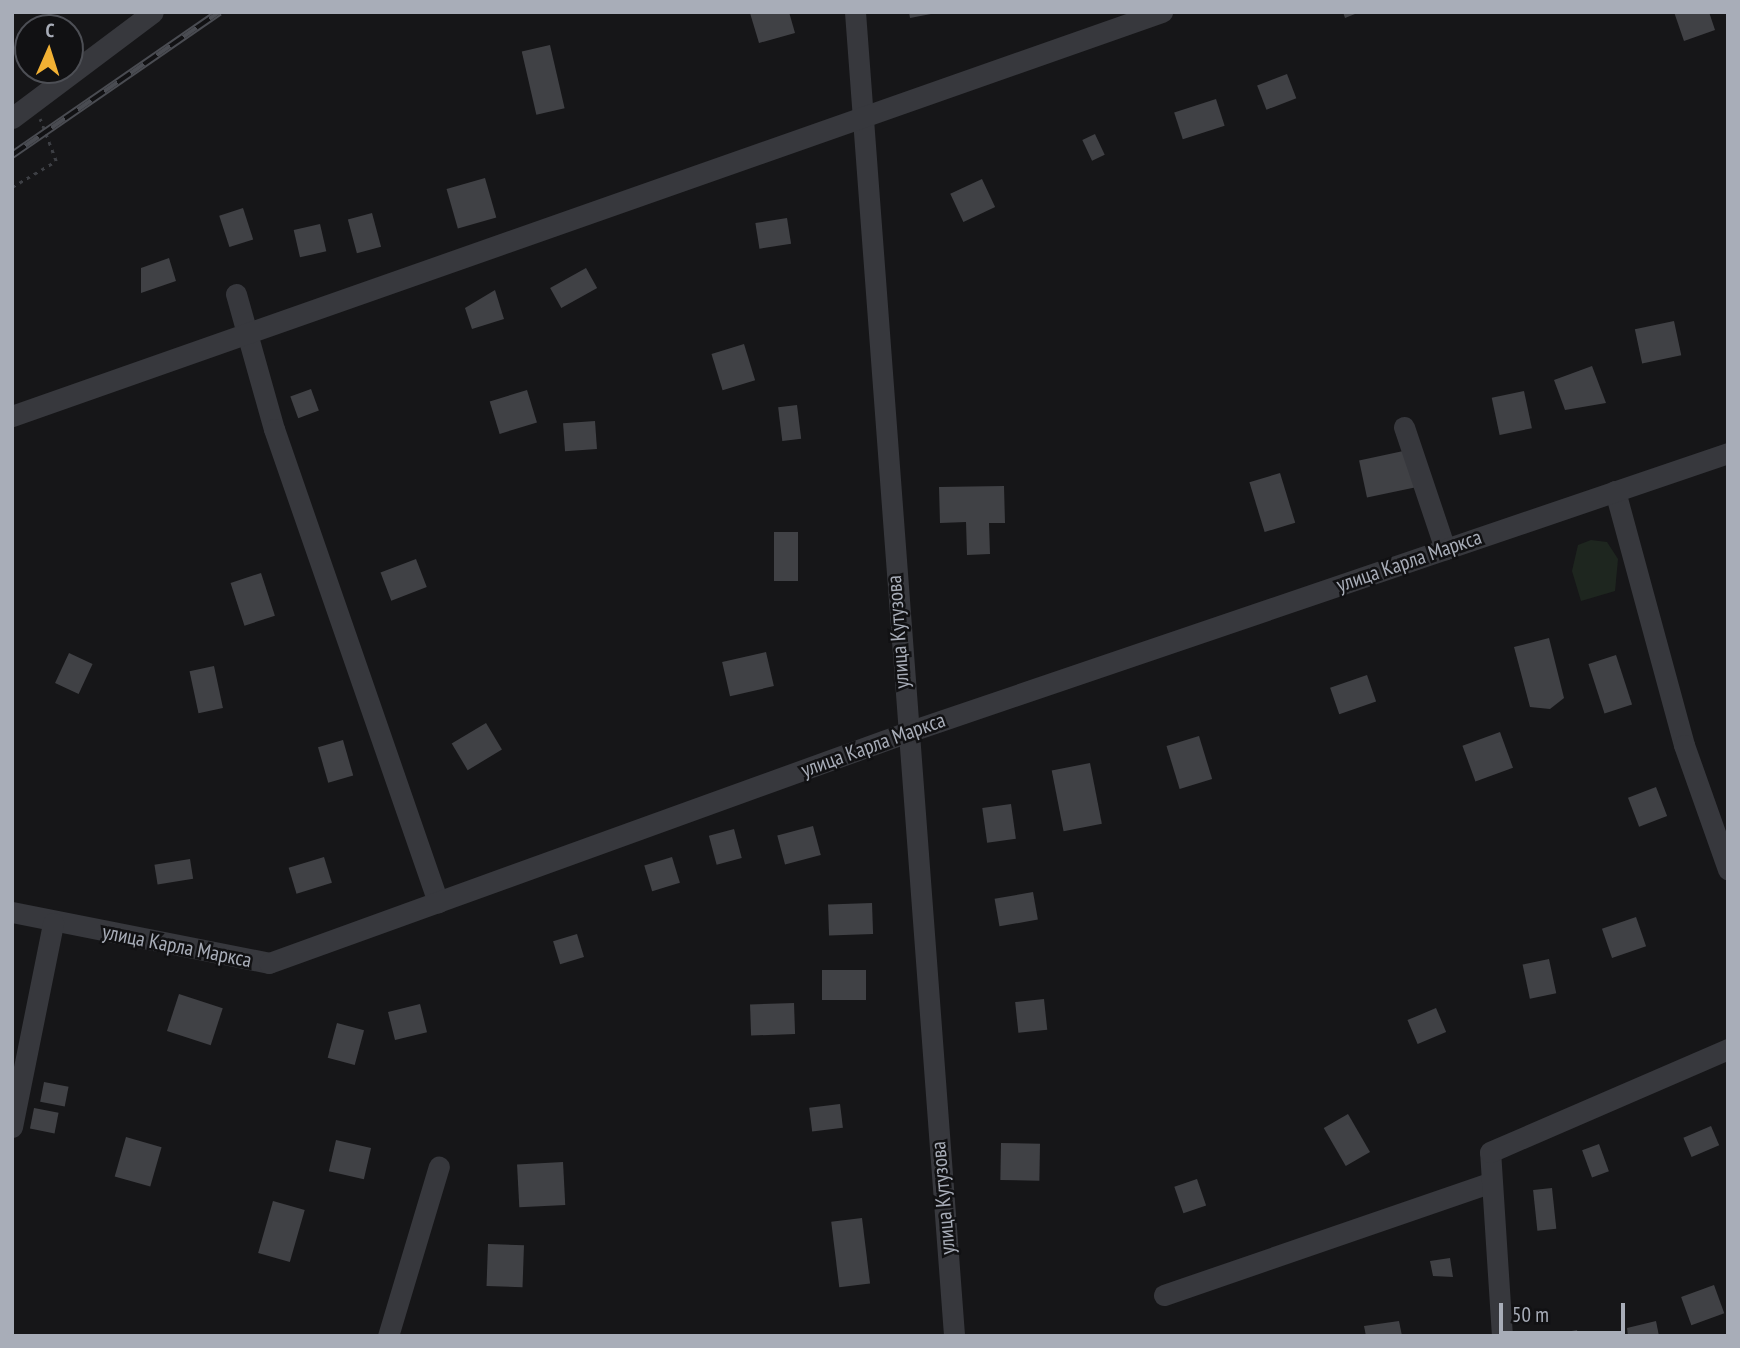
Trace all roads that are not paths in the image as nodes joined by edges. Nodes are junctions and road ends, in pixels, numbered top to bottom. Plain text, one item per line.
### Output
1 (153, 12) edge
2 (855, 12) edge
3 (1162, 12) edge
4 (860, 117) junction
5 (12, 118) edge
6 (236, 294) dead end
7 (247, 335) junction
8 (12, 416) edge
9 (1404, 427) dead end
10 (1728, 453) edge
11 (1615, 491) junction
12 (1445, 549) junction
13 (905, 733) junction
14 (1728, 869) edge
15 (438, 902) junction
16 (12, 912) edge
17 (53, 923) junction
18 (1728, 1049) edge
19 (12, 1127) edge
20 (439, 1166) dead end
21 (1490, 1183) junction
22 (1164, 1295) dead end
23 (388, 1336) edge
24 (954, 1336) edge
25 (1502, 1336) edge

1 - 5 street
2 - 4 street, улица Кутузова
3 - 4 street
4 - 7 street
4 - 13 street, улица Кутузова
6 - 7 street
7 - 8 street
7 - 15 street
9 - 12 street
10 - 11 street, улица Карла Маркса
11 - 12 street, улица Карла Маркса
11 - 14 street
12 - 13 street, улица Карла Маркса
13 - 15 street, улица Карла Маркса
13 - 24 street, улица Кутузова
15 - 17 street, улица Карла Маркса
16 - 17 street, улица Карла Маркса
17 - 19 street
18 - 21 street
20 - 23 street
21 - 22 street
21 - 25 street

